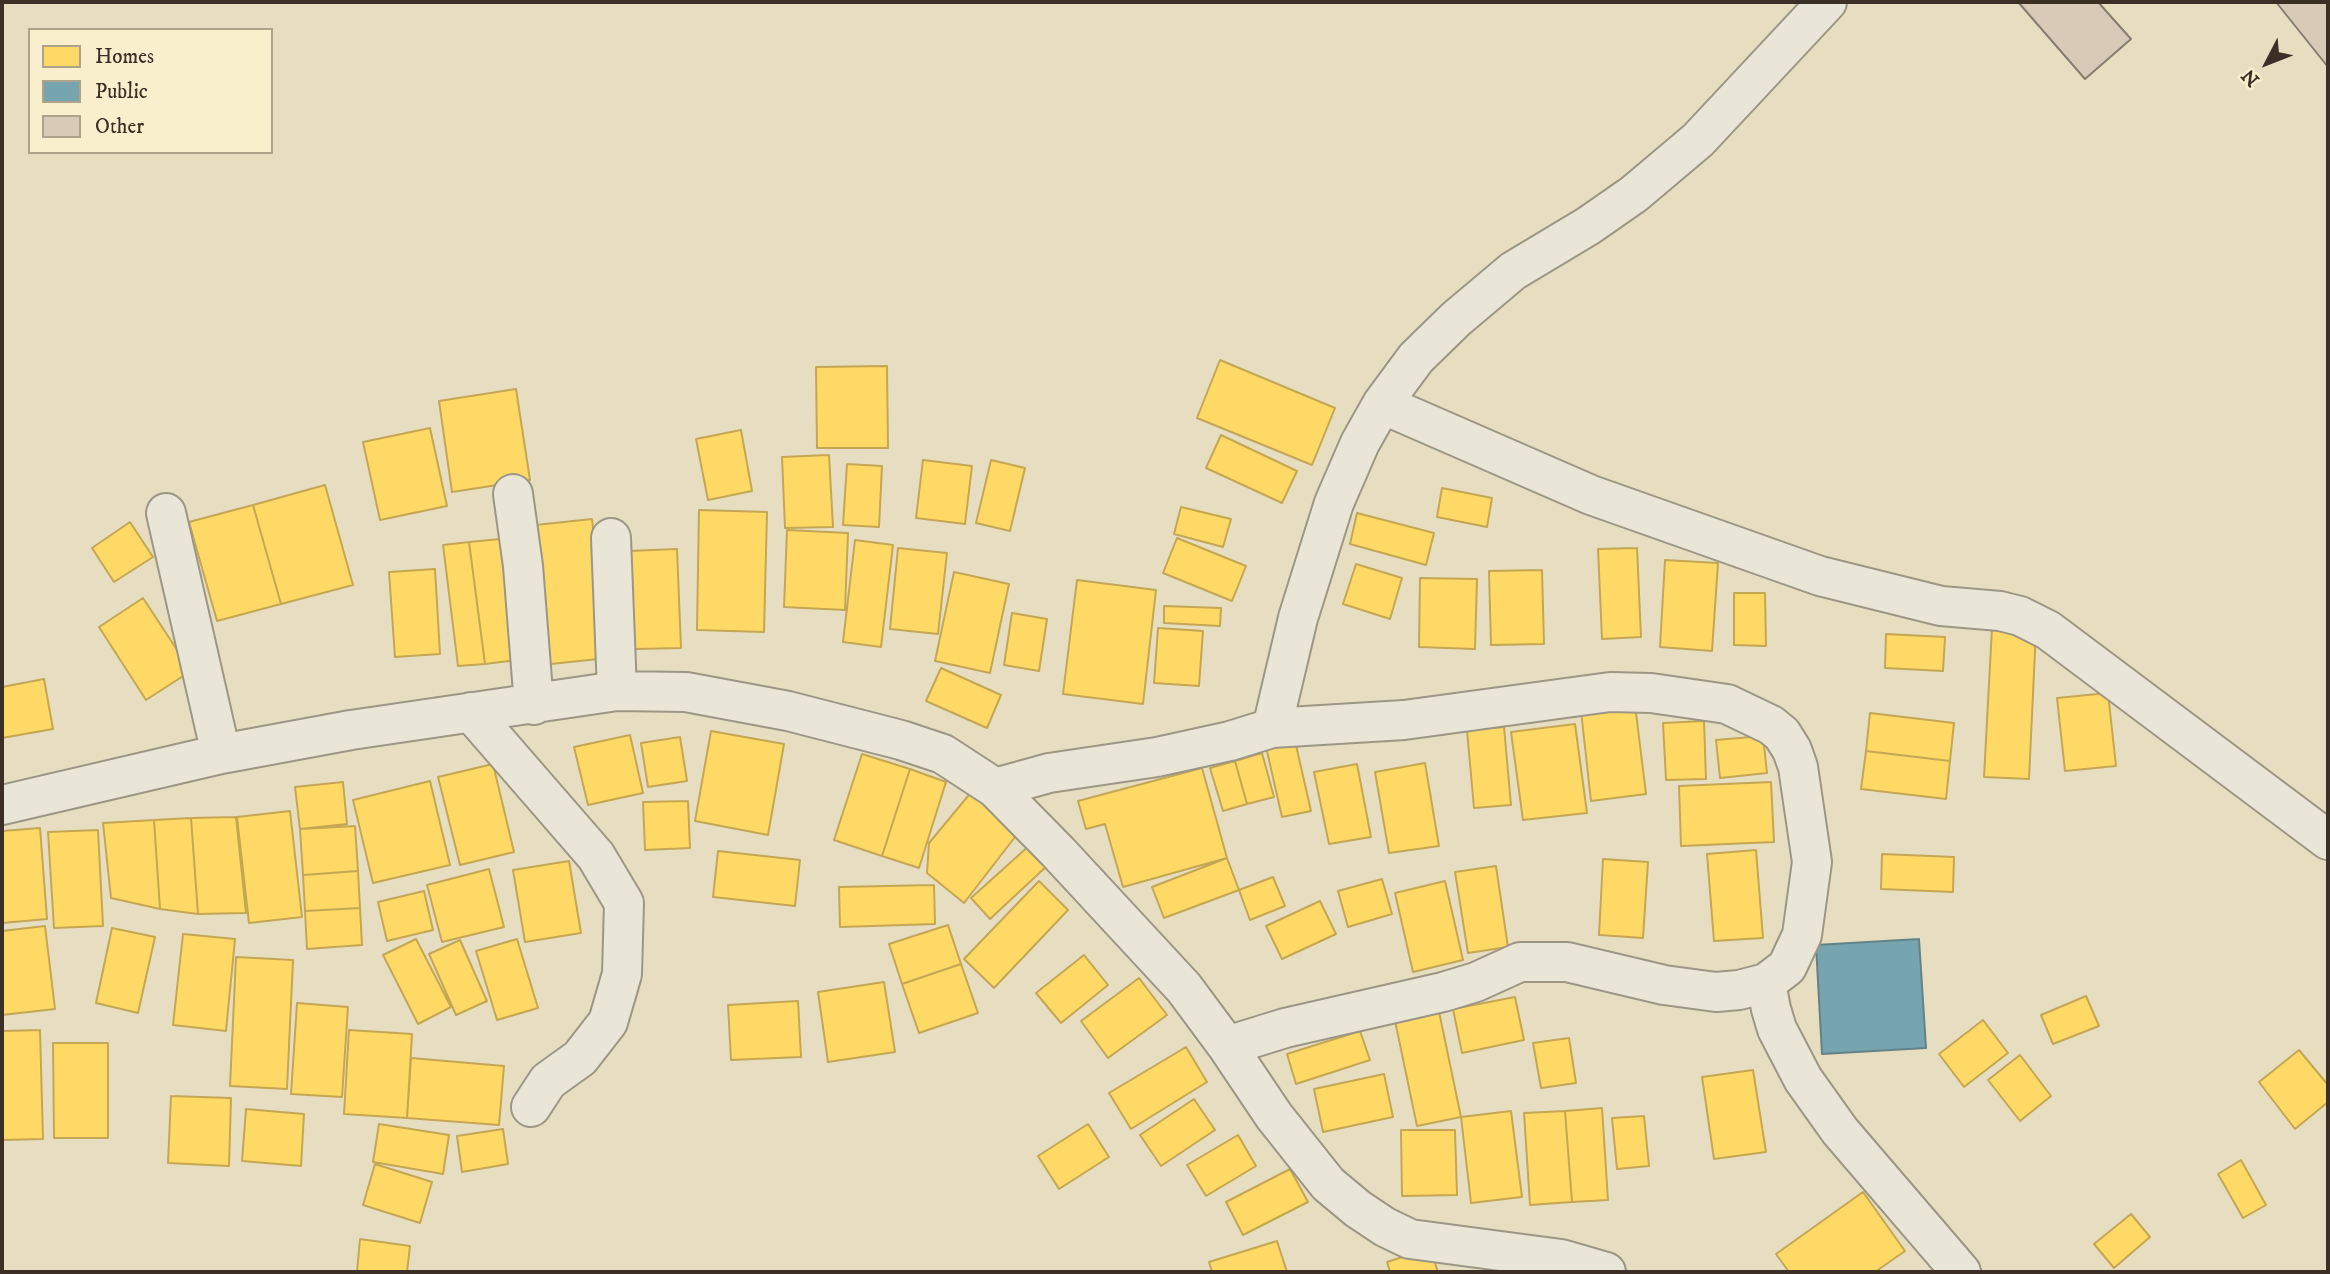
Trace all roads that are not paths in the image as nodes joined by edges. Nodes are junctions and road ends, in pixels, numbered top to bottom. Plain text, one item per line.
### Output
1 (1827, 2) edge
2 (1382, 404) junction
3 (513, 494) dead end
4 (166, 513) dead end
5 (611, 538) dead end
6 (617, 691) junction
7 (534, 705) junction
8 (471, 712) junction
9 (1272, 728) junction
10 (222, 754) junction
11 (995, 788) junction
12 (2, 805) edge
13 (2328, 840) edge
14 (1766, 983) junction
15 (1227, 1046) junction
16 (531, 1108) dead end
17 (1605, 1272) edge
18 (1961, 1272) edge

1 - 2 street
2 - 9 street
2 - 13 street
3 - 7 street
4 - 10 street
5 - 6 street
6 - 7 street
6 - 11 street
7 - 8 street
8 - 10 street
8 - 16 street
9 - 11 street
9 - 14 street
10 - 12 street
11 - 15 street
14 - 15 street
14 - 18 street
15 - 17 street

